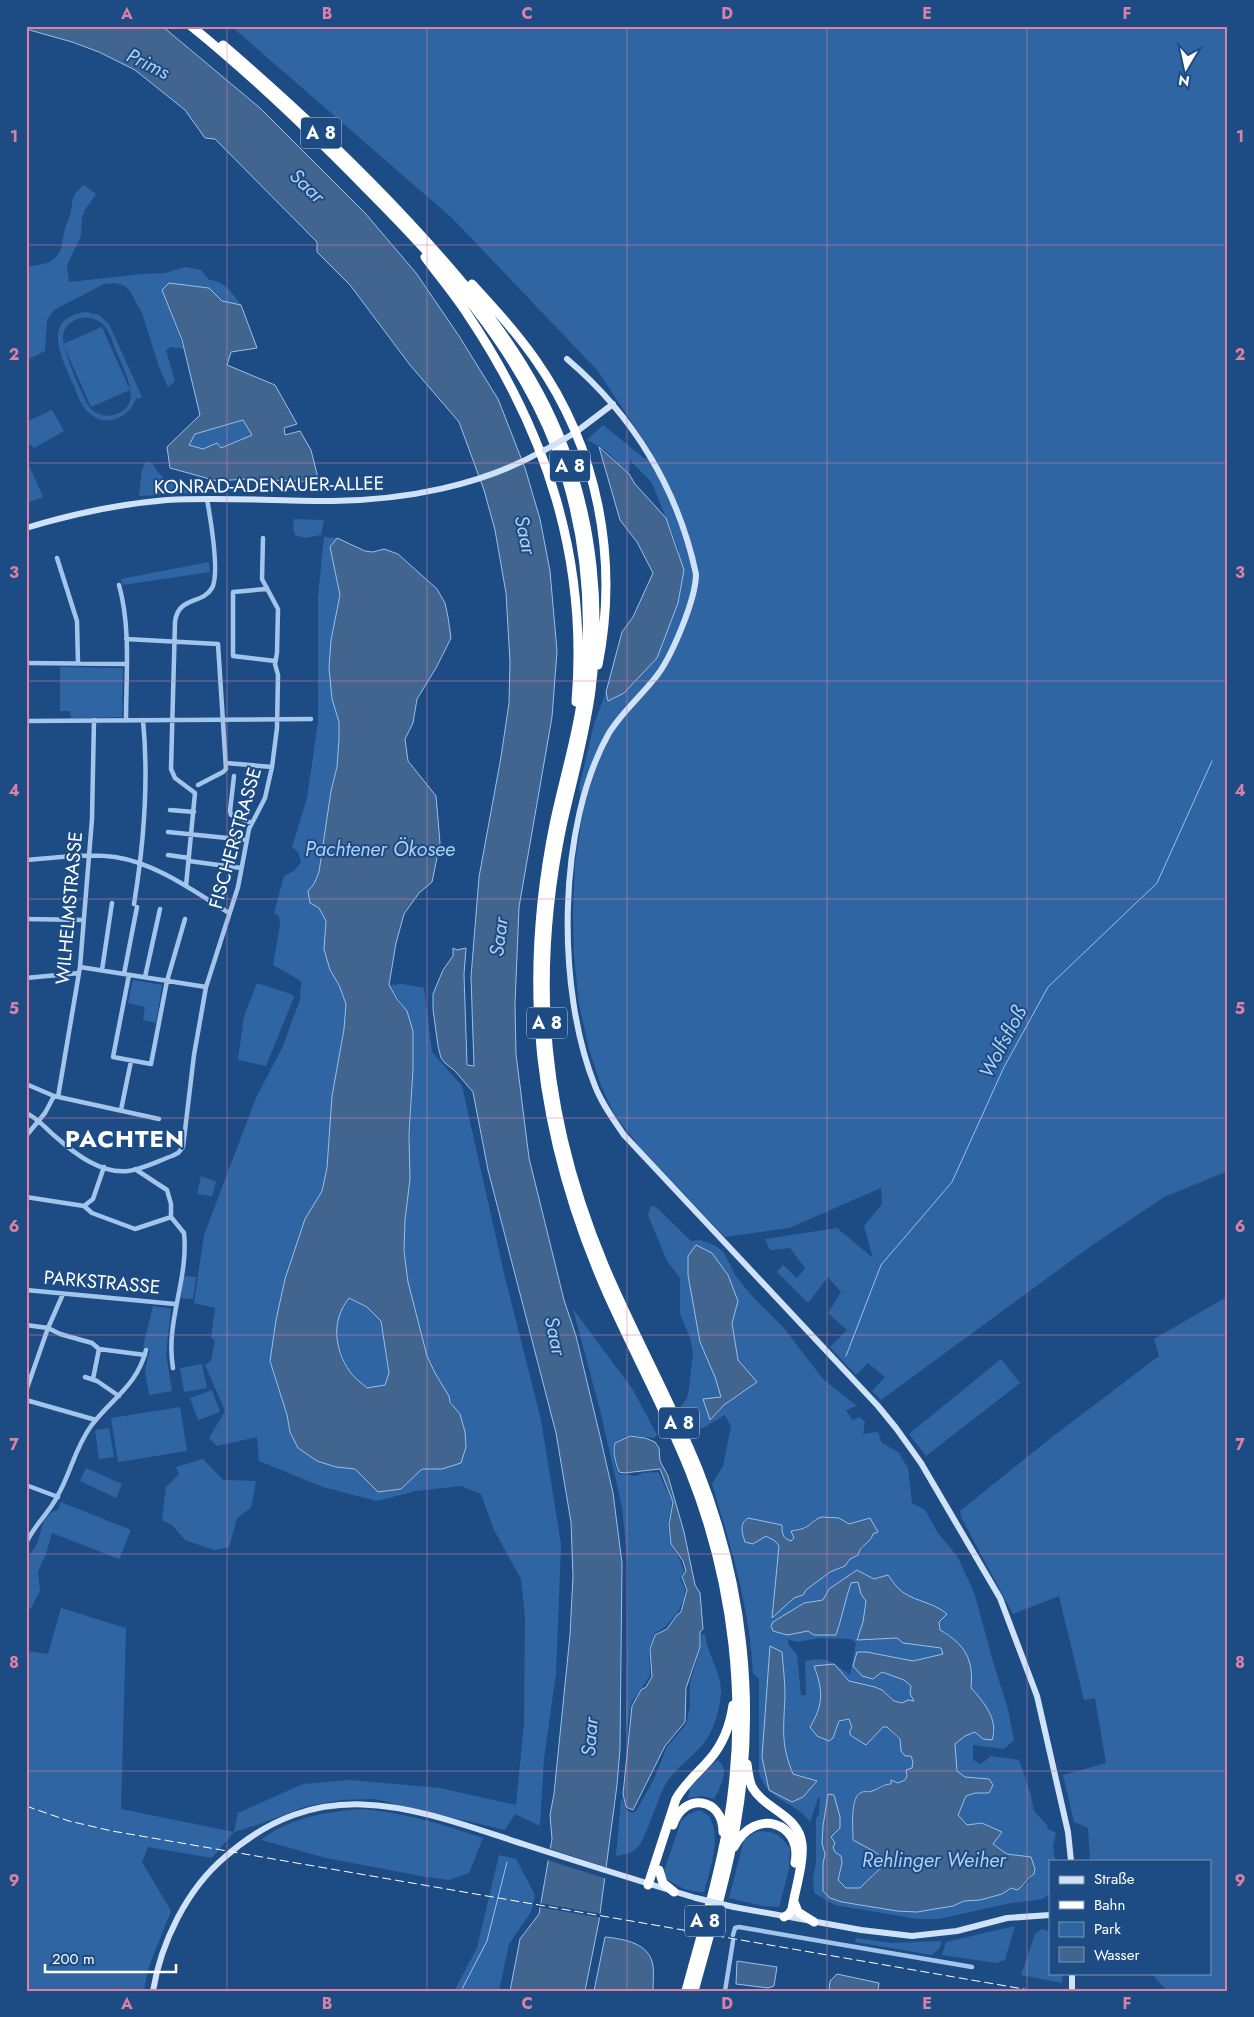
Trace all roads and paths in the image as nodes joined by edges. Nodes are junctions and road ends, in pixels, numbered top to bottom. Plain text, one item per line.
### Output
1 (191, 26) edge
2 (200, 26) edge
3 (407, 230) junction
4 (433, 248) junction
5 (567, 359) dead end
6 (614, 404) junction
7 (576, 432) junction
8 (541, 452) junction
9 (207, 500) junction
10 (26, 528) edge
11 (263, 538) dead end
12 (57, 558) dead end
13 (119, 585) dead end
14 (266, 589) junction
15 (126, 639) junction
16 (174, 640) junction
17 (275, 661) junction
18 (26, 663) edge
19 (78, 664) junction
20 (126, 664) junction
21 (278, 718) junction
22 (223, 719) junction
23 (311, 719) dead end
24 (94, 720) junction
25 (126, 720) junction
26 (143, 720) junction
27 (172, 720) junction
28 (26, 722) edge
29 (585, 723) junction
30 (575, 734) junction
31 (226, 763) junction
32 (272, 767) junction
33 (234, 776) dead end
34 (198, 785) dead end
35 (170, 810) dead end
36 (194, 812) junction
37 (252, 823) junction
38 (168, 832) dead end
39 (192, 835) junction
40 (247, 840) junction
41 (168, 855) dead end
42 (90, 856) junction
43 (189, 859) junction
44 (26, 860) edge
45 (140, 863) junction
46 (241, 868) junction
47 (186, 886) junction
48 (112, 903) dead end
49 (160, 909) dead end
50 (230, 913) junction
51 (26, 919) edge
52 (185, 919) dead end
53 (84, 920) junction
54 (80, 970) junction
55 (102, 970) junction
56 (126, 974) junction
57 (145, 977) junction
58 (26, 978) edge
59 (167, 981) junction
60 (206, 987) junction
61 (131, 1061) junction
62 (26, 1084) edge
63 (56, 1097) junction
64 (121, 1110) junction
65 (26, 1113) edge
66 (159, 1118) dead end
67 (39, 1121) junction
68 (26, 1136) edge
69 (104, 1167) junction
70 (135, 1169) junction
71 (26, 1197) edge
72 (84, 1206) junction
73 (171, 1217) junction
74 (583, 1221) junction
75 (591, 1242) junction
76 (26, 1290) edge
77 (63, 1294) junction
78 (175, 1304) junction
79 (26, 1325) edge
80 (48, 1328) junction
81 (99, 1349) junction
82 (173, 1368) dead end
83 (85, 1377) dead end
84 (93, 1379) junction
85 (26, 1392) edge
86 (119, 1396) junction
87 (26, 1400) edge
88 (96, 1420) junction
89 (26, 1485) edge
90 (58, 1497) junction
91 (26, 1543) edge
92 (736, 1683) junction
93 (745, 1736) junction
94 (726, 1854) junction
95 (1071, 1860) edge
96 (659, 1870) junction
97 (648, 1885) junction
98 (674, 1892) junction
99 (794, 1899) junction
100 (1049, 1914) edge
101 (784, 1917) junction
102 (814, 1922) junction
103 (734, 1935) dead end
104 (733, 1941) dead end
105 (972, 1967) dead end
106 (1072, 1974) edge
107 (152, 1991) edge
108 (686, 1991) edge
109 (694, 1991) edge
110 (726, 1991) edge
111 (1072, 1991) edge

1 - 3 highway, A 8
2 - 4 highway, A 8
3 - 8 highway
3 - 30 highway, A 8
4 - 7 highway
4 - 29 highway, A 8
5 - 6 main road
6 - 7 main road, KONRAD-ADENAUER-ALLEE
6 - 95 main road
7 - 8 main road, KONRAD-ADENAUER-ALLEE, bridge
7 - 29 highway
8 - 9 main road, KONRAD-ADENAUER-ALLEE
8 - 30 highway
9 - 10 main road, KONRAD-ADENAUER-ALLEE
9 - 16 street
11 - 14 street, FISCHERSTRASSE
12 - 19 street
13 - 15 street
14 - 17 street, FISCHERSTRASSE
14 - 17 street
15 - 16 street
15 - 20 street
16 - 22 street
16 - 27 street
17 - 21 street, FISCHERSTRASSE
18 - 19 street
19 - 20 street
20 - 25 street
21 - 22 street
21 - 23 street
21 - 32 street, FISCHERSTRASSE
22 - 27 street
22 - 31 street
24 - 25 street
24 - 28 street
24 - 42 street, WILHELMSTRASSE
25 - 26 street
26 - 27 street
26 - 45 street
27 - 36 street
29 - 74 highway, A 8
30 - 74 highway, A 8
31 - 32 street
31 - 34 street
32 - 37 street, FISCHERSTRASSE
33 - 37 street
35 - 36 street
36 - 39 street
37 - 40 street, FISCHERSTRASSE
38 - 39 street
39 - 40 street
39 - 43 street
40 - 46 street, FISCHERSTRASSE
41 - 43 street
42 - 44 street
42 - 45 street
42 - 53 street, WILHELMSTRASSE
43 - 46 street
43 - 47 street
45 - 47 street
45 - 56 street
46 - 50 street, FISCHERSTRASSE
47 - 50 street
48 - 55 street
49 - 57 street
50 - 60 street, FISCHERSTRASSE
51 - 53 street
52 - 59 street
53 - 54 street, WILHELMSTRASSE
54 - 55 street
54 - 58 street
54 - 63 street, WILHELMSTRASSE
55 - 56 street
56 - 57 street
56 - 61 street
57 - 59 street
59 - 60 street
59 - 61 street
60 - 70 street, FISCHERSTRASSE
61 - 64 street
62 - 63 street
63 - 64 street
63 - 67 street, WILHELMSTRASSE
64 - 66 street
65 - 67 street
67 - 68 street, WILHELMSTRASSE
67 - 69 street
69 - 70 street
69 - 72 street
70 - 73 street
71 - 72 street
72 - 73 street
73 - 78 street
74 - 75 highway, A 8
75 - 92 highway, A 8
75 - 93 highway, A 8
76 - 77 street, PARKSTRASSE
77 - 78 street, PARKSTRASSE
77 - 80 street
78 - 82 street
79 - 80 street
80 - 81 street
80 - 85 street
81 - 84 street
81 - 86 street
83 - 84 street
84 - 86 street
86 - 88 street
87 - 88 street
88 - 90 street
89 - 90 street
90 - 91 street
92 - 94 highway, A 8
92 - 97 highway
93 - 94 highway, A 8
93 - 99 highway
94 - 96 highway
94 - 101 highway
94 - 108 highway, A 8
94 - 109 highway, A 8
96 - 97 highway
96 - 98 highway
97 - 98 main road
97 - 107 main road
98 - 101 main road, bridge
99 - 101 highway
99 - 102 highway
100 - 102 main road
101 - 102 main road
103 - 105 street
104 - 110 street
106 - 111 main road

